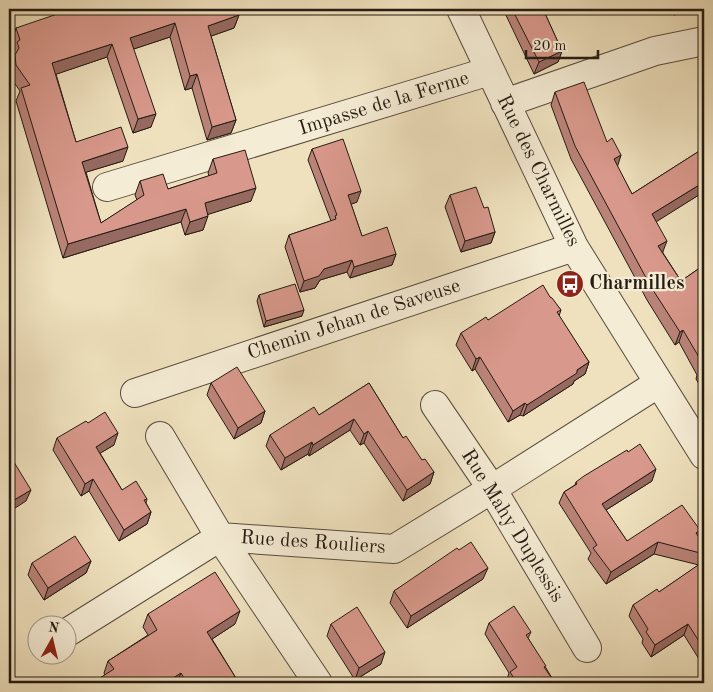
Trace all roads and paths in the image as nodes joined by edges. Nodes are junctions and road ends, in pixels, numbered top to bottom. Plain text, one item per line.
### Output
1 (461, 9) edge
2 (704, 41) edge
3 (490, 71) junction
4 (505, 103) junction
5 (106, 187) dead end
6 (574, 247) junction
7 (659, 383) junction
8 (135, 393) dead end
9 (435, 405) dead end
10 (160, 436) dead end
11 (704, 455) edge
12 (492, 489) junction
13 (220, 537) junction
14 (78, 626) edge
15 (587, 648) dead end
16 (318, 683) edge

1 - 3 street, Rue des Charmilles
2 - 4 street
3 - 4 street, Rue des Charmilles
3 - 5 street, Impasse de la Ferme
4 - 6 street, Rue des Charmilles
6 - 7 street, Rue des Charmilles
6 - 8 street, Chemin Jehan de Saveuse
7 - 11 street, Rue des Charmilles
7 - 12 street, Rue des Rouliers
9 - 12 street, Rue Mahy Duplessis
10 - 13 street
12 - 13 street, Rue des Rouliers
12 - 15 street, Rue Mahy Duplessis
13 - 14 street, Rue des Rouliers
13 - 16 street

